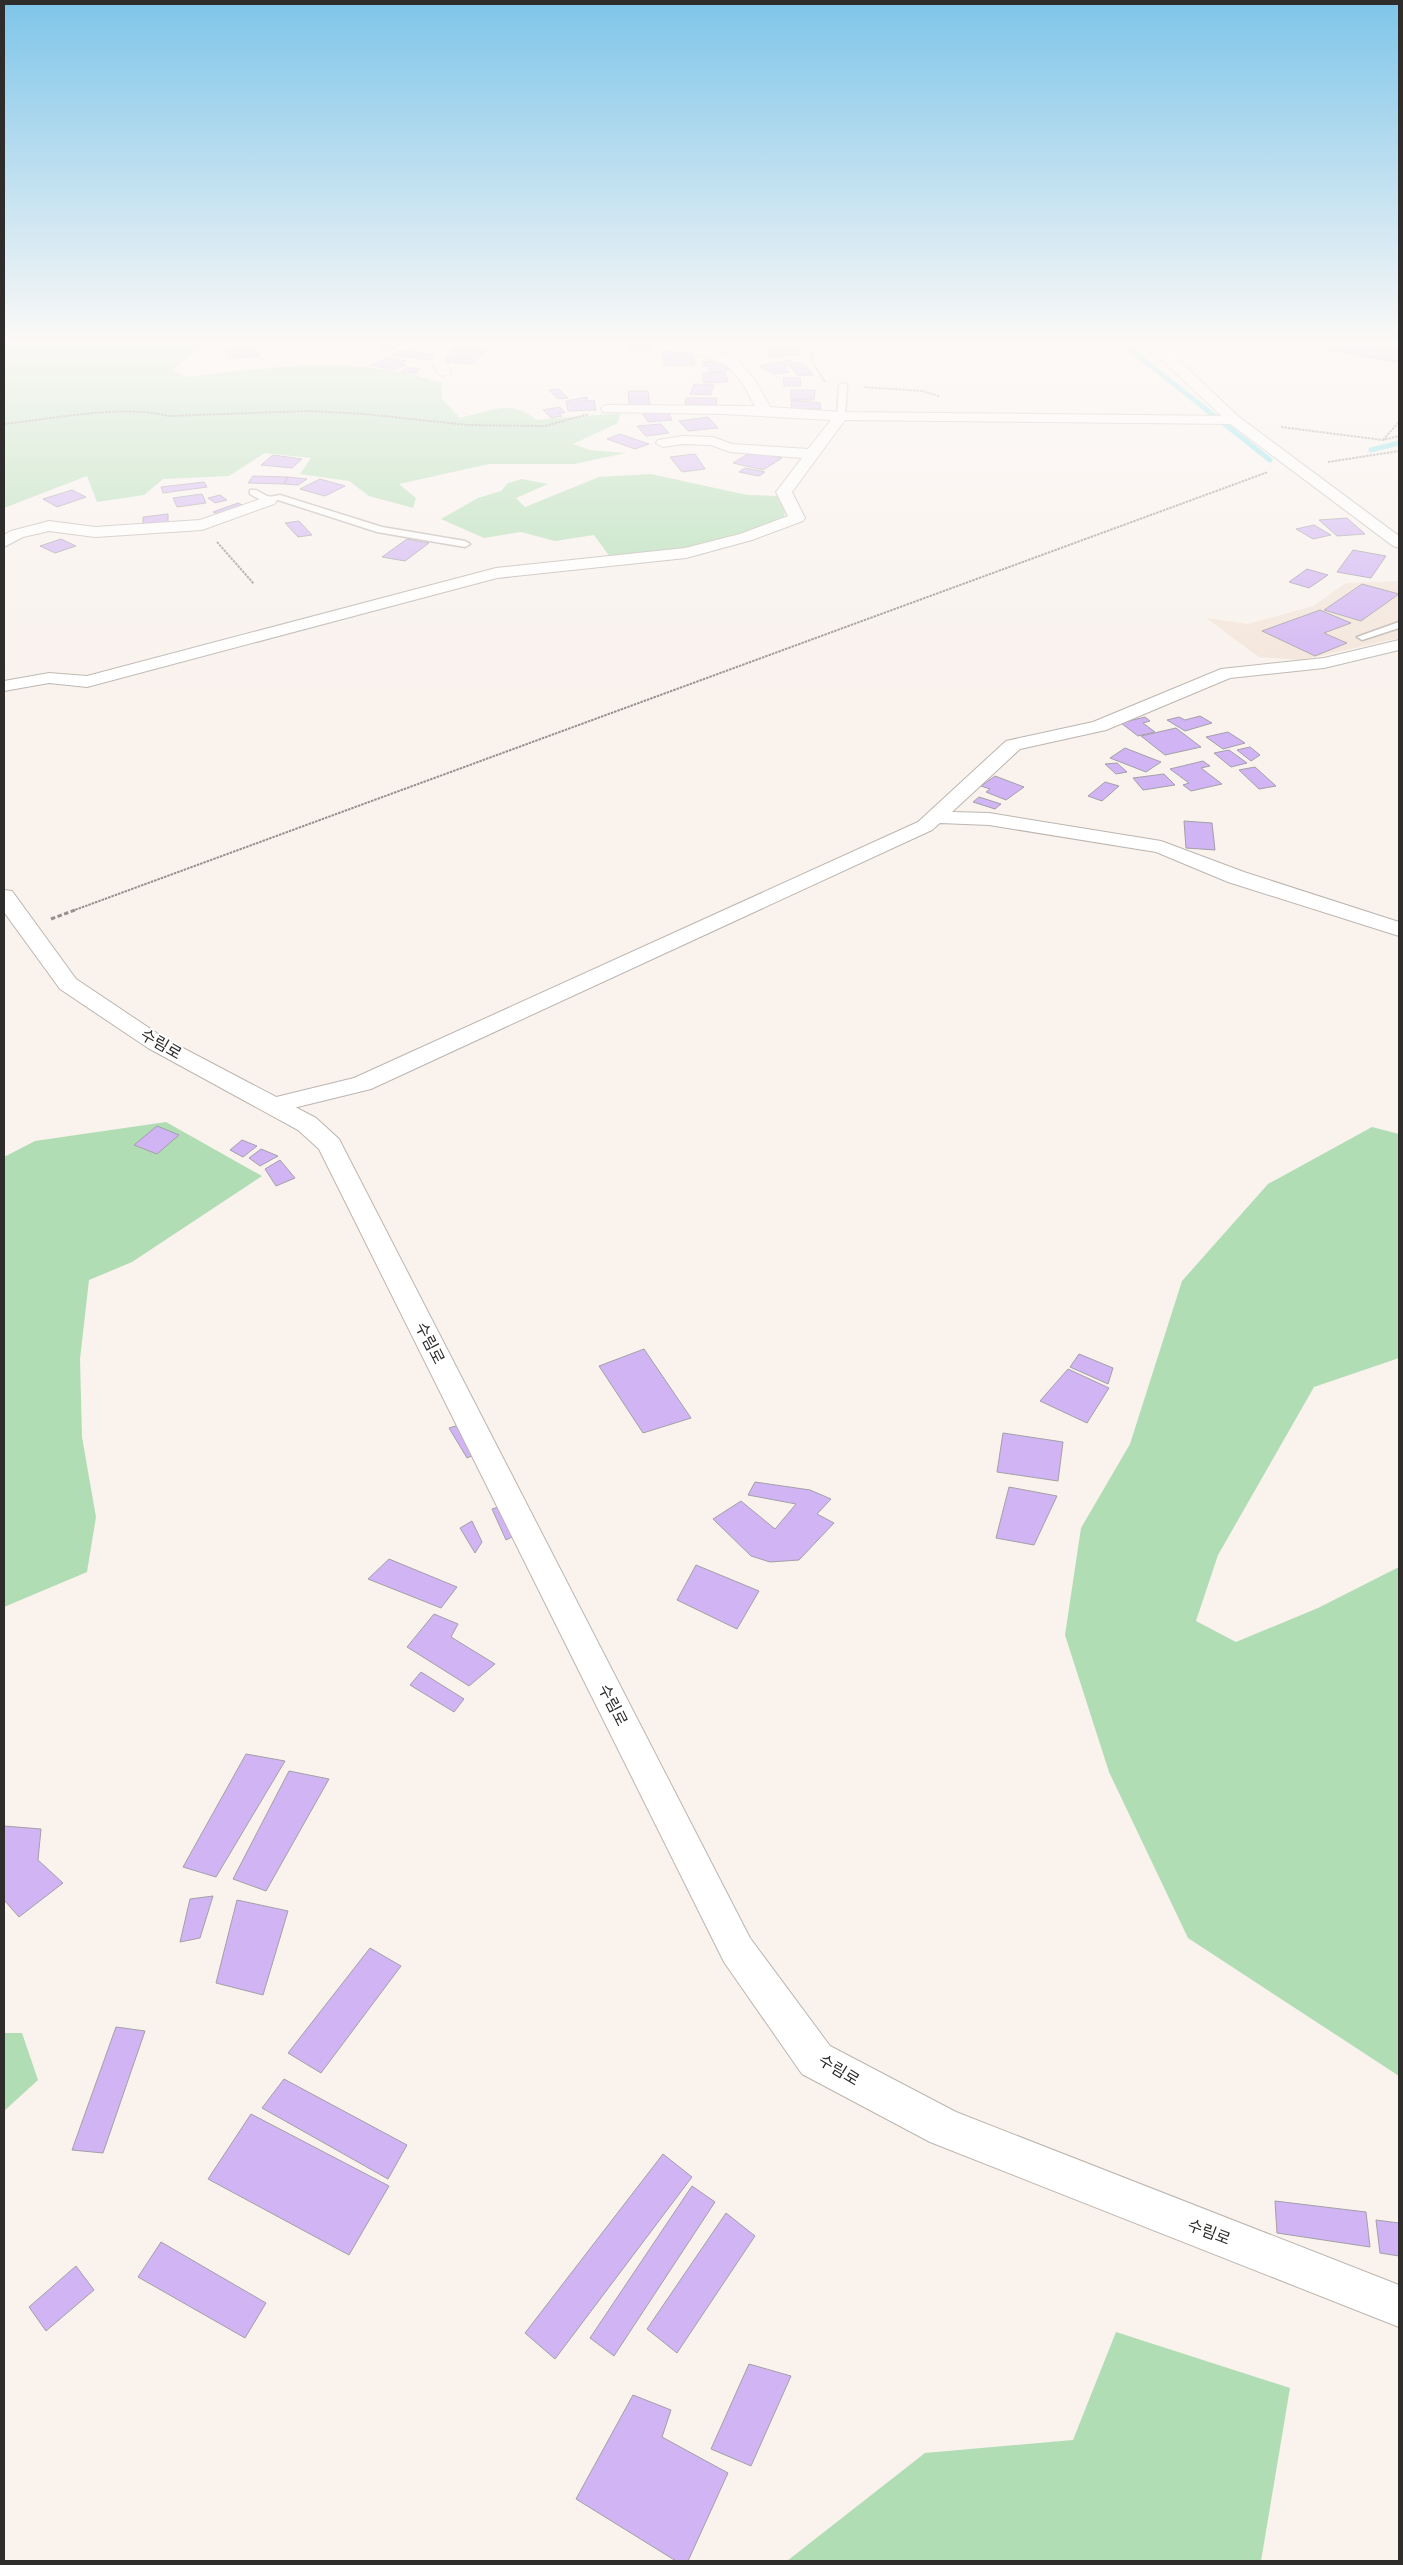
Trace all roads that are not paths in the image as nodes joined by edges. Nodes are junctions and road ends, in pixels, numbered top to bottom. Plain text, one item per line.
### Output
1 (808, 459) edge
2 (1285, 459) edge
3 (253, 492) dead end
4 (269, 501) junction
5 (4, 542) edge
6 (465, 544) dead end
7 (1399, 544) edge
8 (1399, 624) edge
9 (1362, 637) dead end
10 (1399, 645) edge
11 (4, 686) edge
12 (934, 818) junction
13 (4, 896) edge
14 (1399, 929) edge
15 (273, 1105) junction
16 (1399, 2306) edge

1 - 11 street
2 - 7 street
3 - 4 lane
4 - 5 street
4 - 6 lane
8 - 9 lane
10 - 12 street
12 - 14 street
12 - 15 street
13 - 15 street, 수림로
15 - 16 street, 수림로

